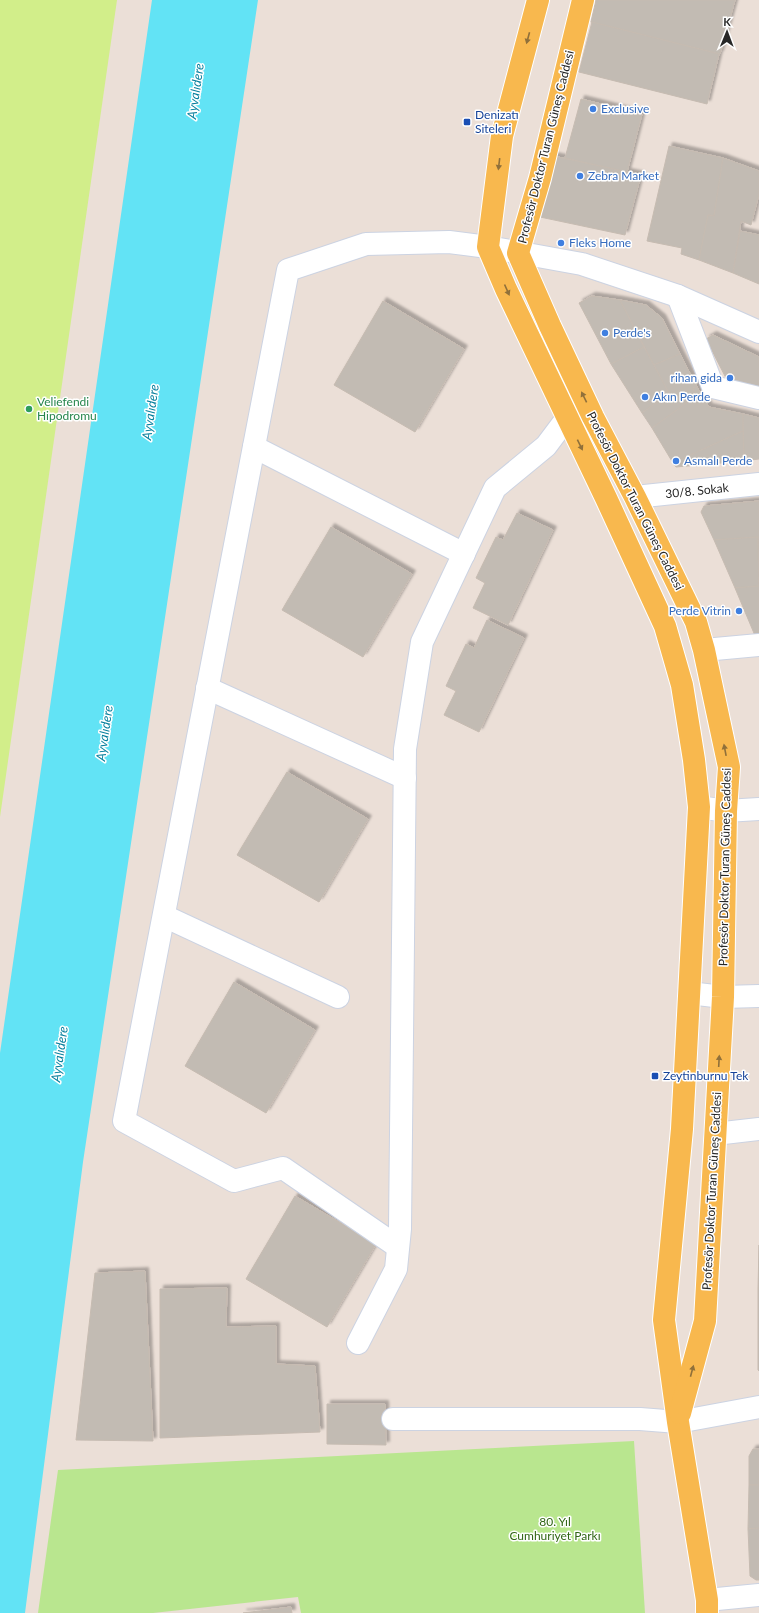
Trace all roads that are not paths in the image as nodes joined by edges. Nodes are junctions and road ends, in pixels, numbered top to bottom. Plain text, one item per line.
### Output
1 (538, 0) edge
2 (583, 0) edge
3 (488, 247) junction
4 (518, 253) junction
5 (678, 296) junction
6 (759, 332) edge
7 (759, 398) edge
8 (567, 418) junction
9 (254, 447) junction
10 (759, 484) edge
11 (635, 497) junction
12 (464, 554) junction
13 (759, 645) edge
14 (704, 650) junction
15 (208, 688) junction
16 (405, 778) junction
17 (699, 807) junction
18 (759, 809) edge
19 (726, 811) junction
20 (164, 916) junction
21 (689, 993) junction
22 (759, 996) edge
23 (338, 997) dead end
24 (723, 997) junction
25 (759, 1129) edge
26 (715, 1134) junction
27 (398, 1247) junction
28 (358, 1343) dead end
29 (759, 1408) edge
30 (393, 1419) dead end
31 (678, 1422) junction
32 (759, 1595) edge
33 (707, 1606) edge

1 -> 3 main road
2 - 4 main road, Profesör Doktor Turan Güneş Caddesi
3 - 4 street
3 -> 8 main road, Profesör Doktor Turan Güneş Caddesi
3 - 9 street
4 - 5 street
11 -> 4 main road, Profesör Doktor Turan Güneş Caddesi
5 - 6 street
5 - 7 street
8 - 12 street
8 -> 17 main road, Profesör Doktor Turan Güneş Caddesi
9 - 12 street
9 - 15 street
10 - 11 street, 30/8. Sokak
11 - 14 main road, Profesör Doktor Turan Güneş Caddesi
12 - 16 street
13 - 14 street
19 -> 14 main road, Profesör Doktor Turan Güneş Caddesi
15 - 16 street
15 - 20 street
16 - 27 street
17 - 19 street
17 - 21 main road, Profesör Doktor Turan Güneş Caddesi
18 - 19 street
19 - 24 main road, Profesör Doktor Turan Güneş Caddesi
20 - 23 street
20 - 27 street
21 - 24 street
21 - 31 main road, Profesör Doktor Turan Güneş Caddesi
22 - 24 street
26 -> 24 main road, Profesör Doktor Turan Güneş Caddesi
25 - 26 street
31 -> 26 main road, Profesör Doktor Turan Güneş Caddesi
27 - 28 street
29 - 31 street
30 - 31 street
31 - 33 main road, Profesör Doktor Turan Güneş Caddesi
32 - 33 street

